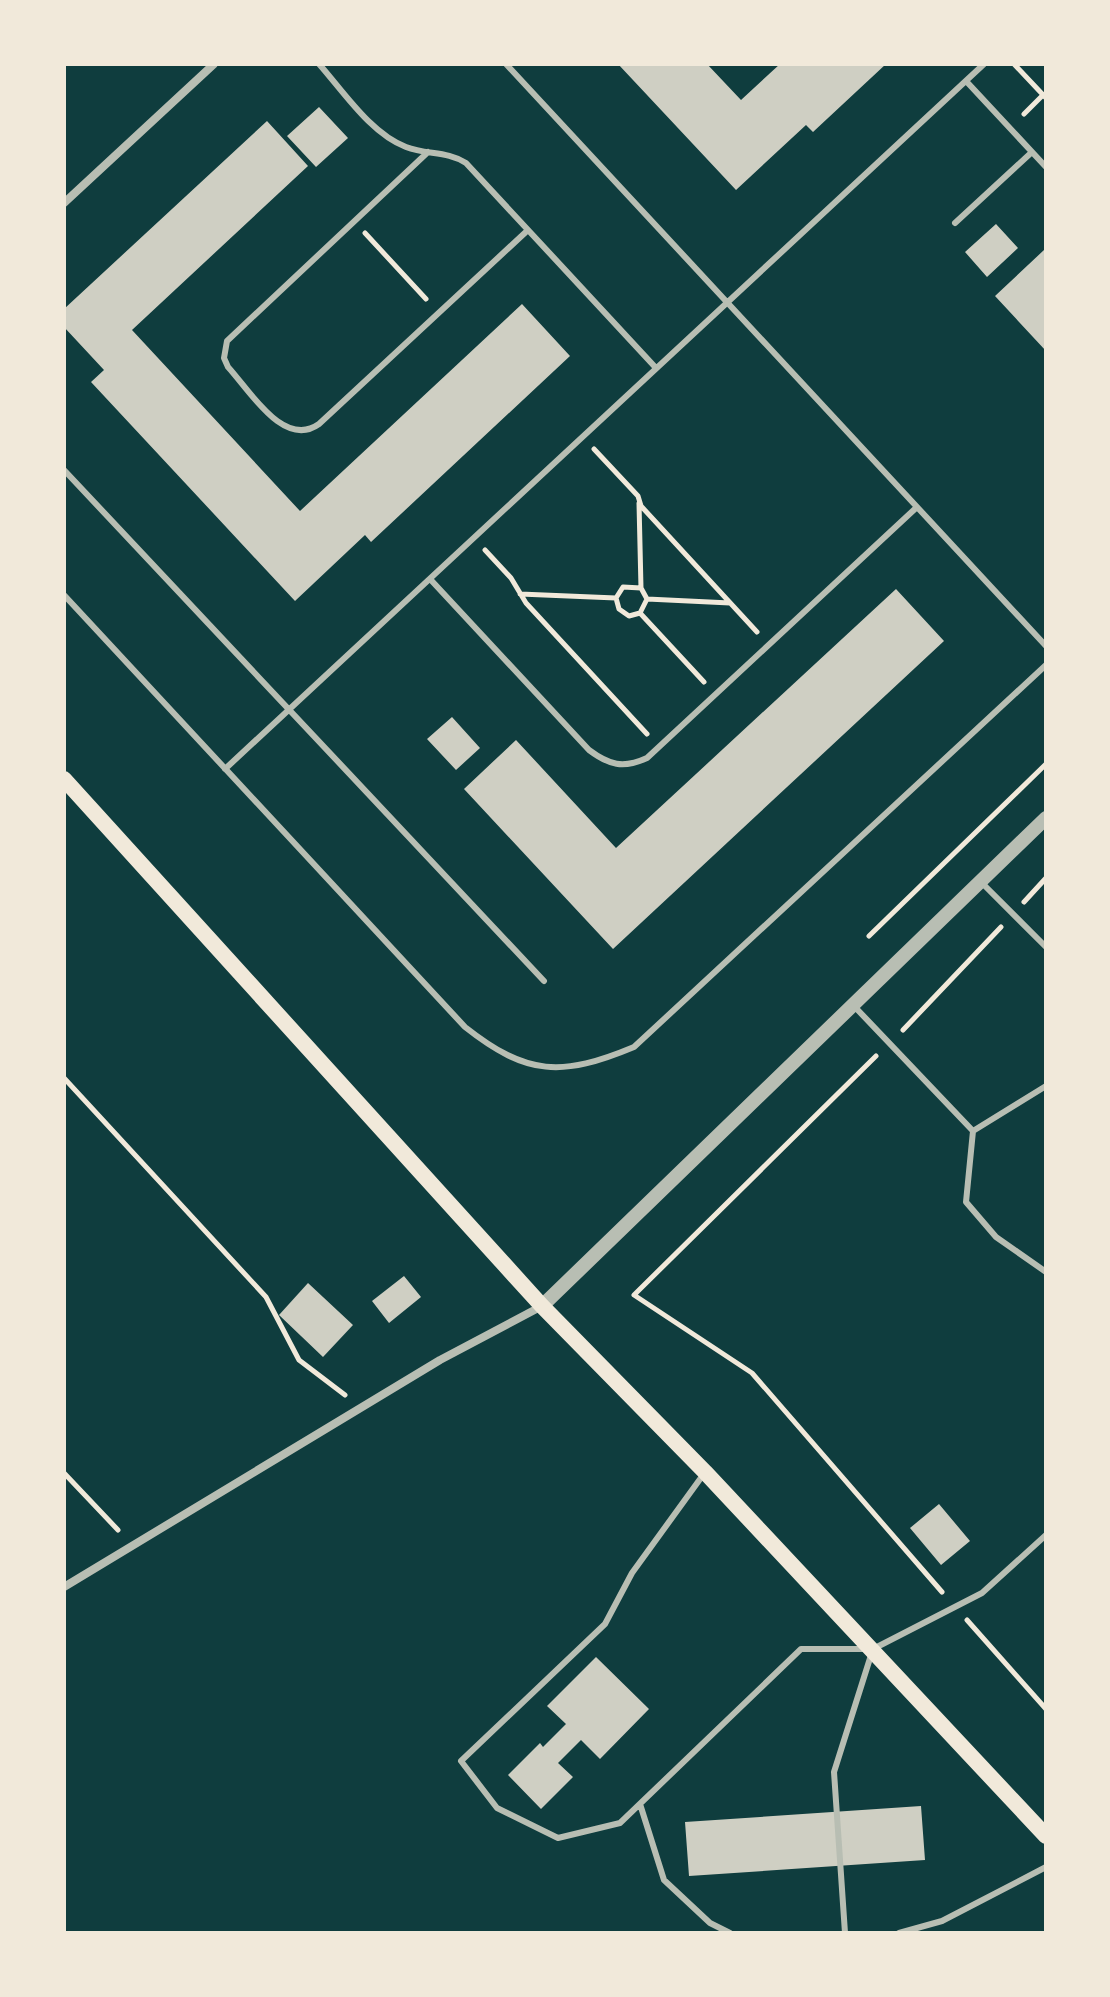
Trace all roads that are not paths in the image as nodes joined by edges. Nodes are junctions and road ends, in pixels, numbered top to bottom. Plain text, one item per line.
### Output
1 (214, 64) edge
2 (319, 64) edge
3 (506, 64) edge
4 (984, 64) edge
5 (966, 81) junction
6 (428, 152) junction
7 (1032, 152) junction
8 (1046, 167) edge
9 (64, 203) edge
10 (955, 223) dead end
11 (528, 230) junction
12 (728, 302) junction
13 (656, 368) junction
14 (64, 470) edge
15 (917, 507) junction
16 (430, 579) junction
17 (64, 595) edge
18 (1046, 646) edge
19 (1046, 665) edge
20 (289, 710) junction
21 (225, 769) junction
22 (64, 779) edge
23 (1046, 818) edge
24 (980, 881) junction
25 (1046, 947) edge
26 (544, 981) dead end
27 (853, 1005) junction
28 (1046, 1086) edge
29 (973, 1131) junction
30 (1046, 1272) edge
31 (542, 1306) junction
32 (705, 1472) junction
33 (1046, 1535) edge
34 (64, 1587) edge
35 (873, 1649) junction
36 (640, 1804) junction
37 (1046, 1836) edge
38 (1046, 1867) edge
39 (730, 1933) edge
40 (845, 1933) edge
41 (899, 1933) edge

1 - 9 street
2 - 6 lane
3 - 12 lane
4 - 5 lane
5 - 7 lane
5 - 12 lane
6 - 11 lane
6 - 11 lane
7 - 8 lane
7 - 10 lane
11 - 13 lane
12 - 13 lane
12 - 15 lane
13 - 16 lane
14 - 20 lane
15 - 16 lane
15 - 18 lane
16 - 20 lane
17 - 21 lane
19 - 21 lane
20 - 21 lane
20 - 26 lane
22 - 31 main road
23 - 24 street
24 - 25 lane
24 - 27 street
27 - 29 lane
27 - 31 street
28 - 29 lane
29 - 30 lane
31 - 32 main road
31 - 34 street
32 - 35 main road
32 - 36 lane
33 - 35 lane
35 - 36 lane
35 - 37 main road
35 - 40 lane
36 - 39 lane
38 - 41 lane

